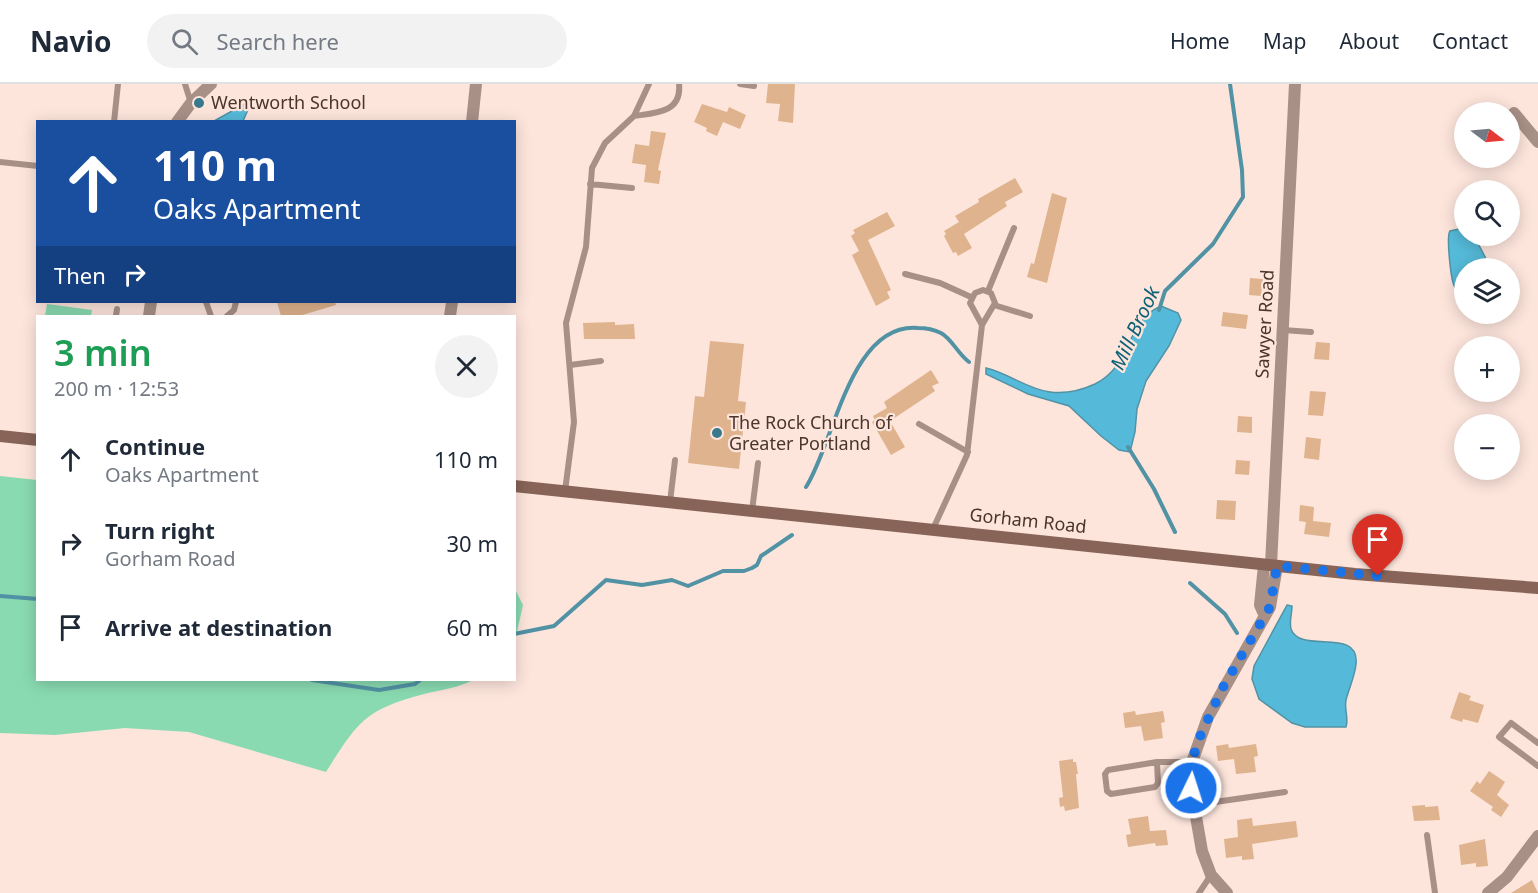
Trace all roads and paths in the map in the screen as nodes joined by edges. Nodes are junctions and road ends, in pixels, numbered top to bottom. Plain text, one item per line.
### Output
1 (118, 84) edge
2 (185, 84) edge
3 (211, 84) edge
4 (476, 84) edge
5 (679, 84) edge
6 (740, 84) edge
7 (1295, 84) edge
8 (646, 86) edge
9 (754, 86) dead end
10 (191, 103) junction
11 (634, 116) junction
12 (114, 120) edge
13 (178, 120) edge
14 (472, 120) edge
15 (1520, 120) edge
16 (1538, 142) edge
17 (0, 162) edge
18 (36, 166) edge
19 (590, 184) junction
20 (632, 188) dead end
21 (1014, 228) dead end
22 (906, 274) dead end
23 (988, 291) junction
24 (971, 297) junction
25 (994, 305) junction
26 (1030, 316) dead end
27 (982, 325) junction
28 (1283, 330) junction
29 (1311, 333) dead end
30 (601, 361) dead end
31 (570, 365) junction
32 (919, 424) dead end
33 (0, 436) edge
34 (36, 440) edge
35 (968, 452) junction
36 (675, 460) dead end
37 (758, 463) dead end
38 (516, 486) edge
39 (564, 491) junction
40 (670, 502) junction
41 (752, 511) junction
42 (933, 529) junction
43 (1271, 565) junction
44 (1538, 588) edge
45 (1538, 743) edge
46 (1157, 762) junction
47 (1192, 762) junction
48 (1538, 766) edge
49 (1285, 792) dead end
50 (1194, 805) junction
51 (1427, 835) dead end
52 (1538, 836) edge
53 (1211, 875) junction
54 (1198, 893) edge
55 (1227, 893) edge
56 (1435, 893) edge
57 (1488, 893) edge

1 - 12 lane
2 - 10 lane
3 - 10 street
4 - 14 street
5 - 11 lane
6 - 9 lane
7 - 28 street, Sawyer Road
8 - 11 lane
10 - 13 street
11 - 19 lane
15 - 16 street
17 - 18 lane
19 - 20 lane
19 - 31 lane
21 - 23 lane
22 - 24 lane
23 - 24 lane
23 - 25 lane
24 - 27 lane
25 - 26 lane
25 - 27 lane
27 - 35 lane
28 - 29 lane
28 - 43 street, Sawyer Road
30 - 31 lane
31 - 39 lane
32 - 35 lane
33 - 34 main road
35 - 42 lane
36 - 40 lane
37 - 41 lane
38 - 39 main road, Gorham Road
39 - 40 main road, Gorham Road
40 - 41 main road, Gorham Road
41 - 42 main road, Gorham Road
42 - 43 main road, Gorham Road
43 - 44 main road, Gorham Road
43 - 47 street, Sawyer Road
45 - 48 lane
46 - 46 lane
46 - 47 lane
47 - 50 street
49 - 50 lane
50 - 53 street
51 - 56 lane
52 - 57 street
53 - 54 lane
53 - 55 street

